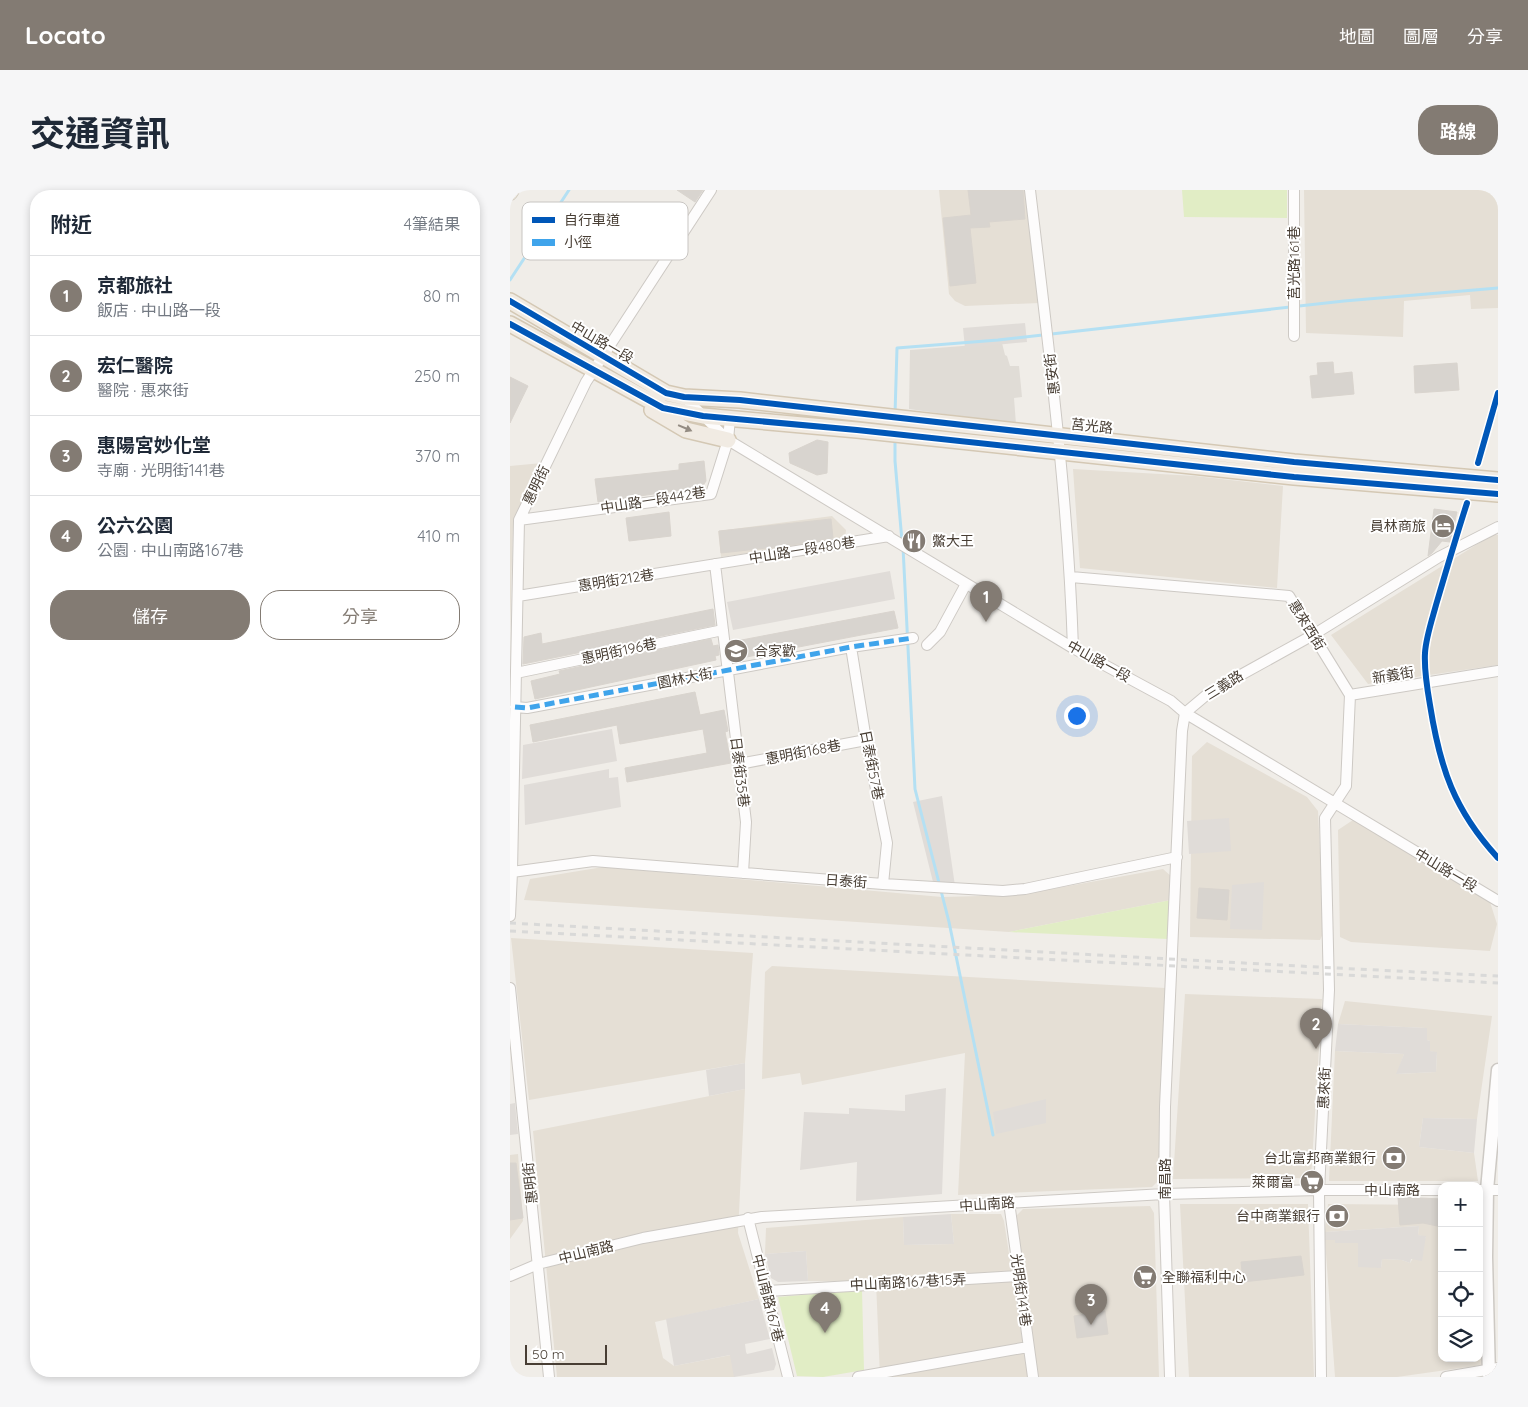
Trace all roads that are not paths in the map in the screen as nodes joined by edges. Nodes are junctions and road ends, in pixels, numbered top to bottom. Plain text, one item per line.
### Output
1 (512, 190) edge
2 (711, 190) edge
3 (1030, 190) edge
4 (1294, 190) edge
5 (510, 193) edge
6 (688, 225) edge
7 (665, 260) edge
8 (510, 301) edge
9 (510, 324) edge
10 (1294, 336) dead end
11 (602, 357) junction
12 (594, 370) junction
13 (631, 390) junction
14 (684, 397) junction
15 (703, 416) junction
16 (730, 418) junction
17 (1059, 435) junction
18 (728, 440) junction
19 (1061, 453) junction
20 (1496, 487) edge
21 (519, 520) junction
22 (1498, 527) edge
23 (889, 536) junction
24 (715, 564) junction
25 (1071, 577) junction
26 (966, 584) junction
27 (518, 596) junction
28 (723, 630) junction
29 (1313, 635) junction
30 (913, 638) dead end
31 (927, 645) dead end
32 (851, 647) junction
33 (1073, 648) junction
34 (728, 670) junction
35 (1498, 671) edge
36 (516, 673) junction
37 (1350, 694) junction
38 (515, 707) junction
39 (1185, 713) junction
40 (866, 740) junction
41 (739, 764) junction
42 (1336, 803) junction
43 (1176, 857) junction
44 (512, 872) junction
45 (743, 873) junction
46 (883, 884) junction
47 (1498, 901) edge
48 (510, 916) edge
49 (510, 988) edge
50 (1498, 1070) edge
51 (1319, 1190) junction
52 (1438, 1190) edge
53 (1488, 1190) edge
54 (1164, 1194) junction
55 (1009, 1202) junction
56 (748, 1218) junction
57 (538, 1264) junction
58 (510, 1276) edge
59 (1018, 1276) junction
60 (768, 1291) junction
61 (1028, 1347) junction
62 (1492, 1372) edge
63 (549, 1377) edge
64 (788, 1377) edge
65 (858, 1377) edge
66 (1032, 1377) edge
67 (1170, 1377) edge
68 (1321, 1377) edge
69 (1446, 1377) edge

1 - 5 main road
2 - 6 street, 惠明街
3 - 17 street, 惠安街
4 - 10 street, 莒光路161巷
7 - 11 street, 惠明街
8 - 11 main road, 中山路一段
9 - 12 main road, 中山路一段
11 - 12 street, 惠明街
11 - 14 main road, 中山路一段
12 - 13 main road, 中山路一段
12 - 21 street, 惠明街
13 - 15 main road, 中山路一段
13 -> 18 main road
14 - 15 street, 中山路一段
14 - 17 main road, 莒光路
15 - 16 main road, 莒光路
15 - 18 street, 中山路一段
16 - 18 street, 中山路一段442巷
16 - 19 main road, 莒光路
17 - 19 street, 惠安街
17 - 20 main road, 莒光路
18 - 21 street, 中山路一段442巷
18 - 23 street, 中山路一段
19 - 20 main road, 莒光路
19 - 25 street, 惠安街
21 - 27 street, 惠明街
22 - 29 street, 三義路
23 - 24 street, 中山路一段480巷
23 - 26 street, 中山路一段
24 - 27 street, 惠明街212巷
24 - 28 street, 日泰街35巷
25 - 29 street, 惠來西街
25 - 33 street, 惠安街
26 - 31 street
26 - 33 street, 中山路一段
27 - 36 street, 惠明街
28 - 34 street, 日泰街35巷
28 - 36 street, 惠明街196巷
29 - 37 street, 惠來西街
29 - 39 street, 三義路
30 - 32 street, 園林大街
32 - 34 street, 園林大街
32 - 40 street, 日泰街57巷
33 - 39 street, 中山路一段
34 - 38 street, 園林大街
34 - 41 street, 日泰街35巷
35 - 37 street, 新義街
36 - 38 street, 惠明街
37 - 42 street
38 - 44 street, 惠明街
39 - 42 street, 中山路一段
39 - 43 street
40 - 41 street, 惠明街168巷
40 - 46 street, 日泰街57巷
41 - 45 street, 日泰街35巷
42 - 47 street, 中山路一段
42 - 51 street, 惠來街
43 - 46 street, 日泰街
43 - 54 street, 南昌路
44 - 45 street, 日泰街
44 - 48 street, 惠明街
45 - 46 street, 日泰街
49 - 57 street, 惠明街
50 - 53 street
51 - 52 street, 中山南路
51 - 54 street, 中山南路
51 - 68 street, 惠來街
53 - 62 street
54 - 55 street, 中山南路
54 - 67 street, 南昌路
55 - 56 street, 中山南路
55 - 59 street, 光明街141巷
56 - 57 street, 中山南路
56 - 60 street, 中山南路167巷
57 - 58 street, 中山南路
57 - 63 street, 惠明街
59 - 60 street, 中山南路167巷15弄
59 - 61 street, 光明街141巷
60 - 64 street, 中山南路167巷
61 - 65 street
61 - 66 street, 光明街141巷
62 - 69 street

